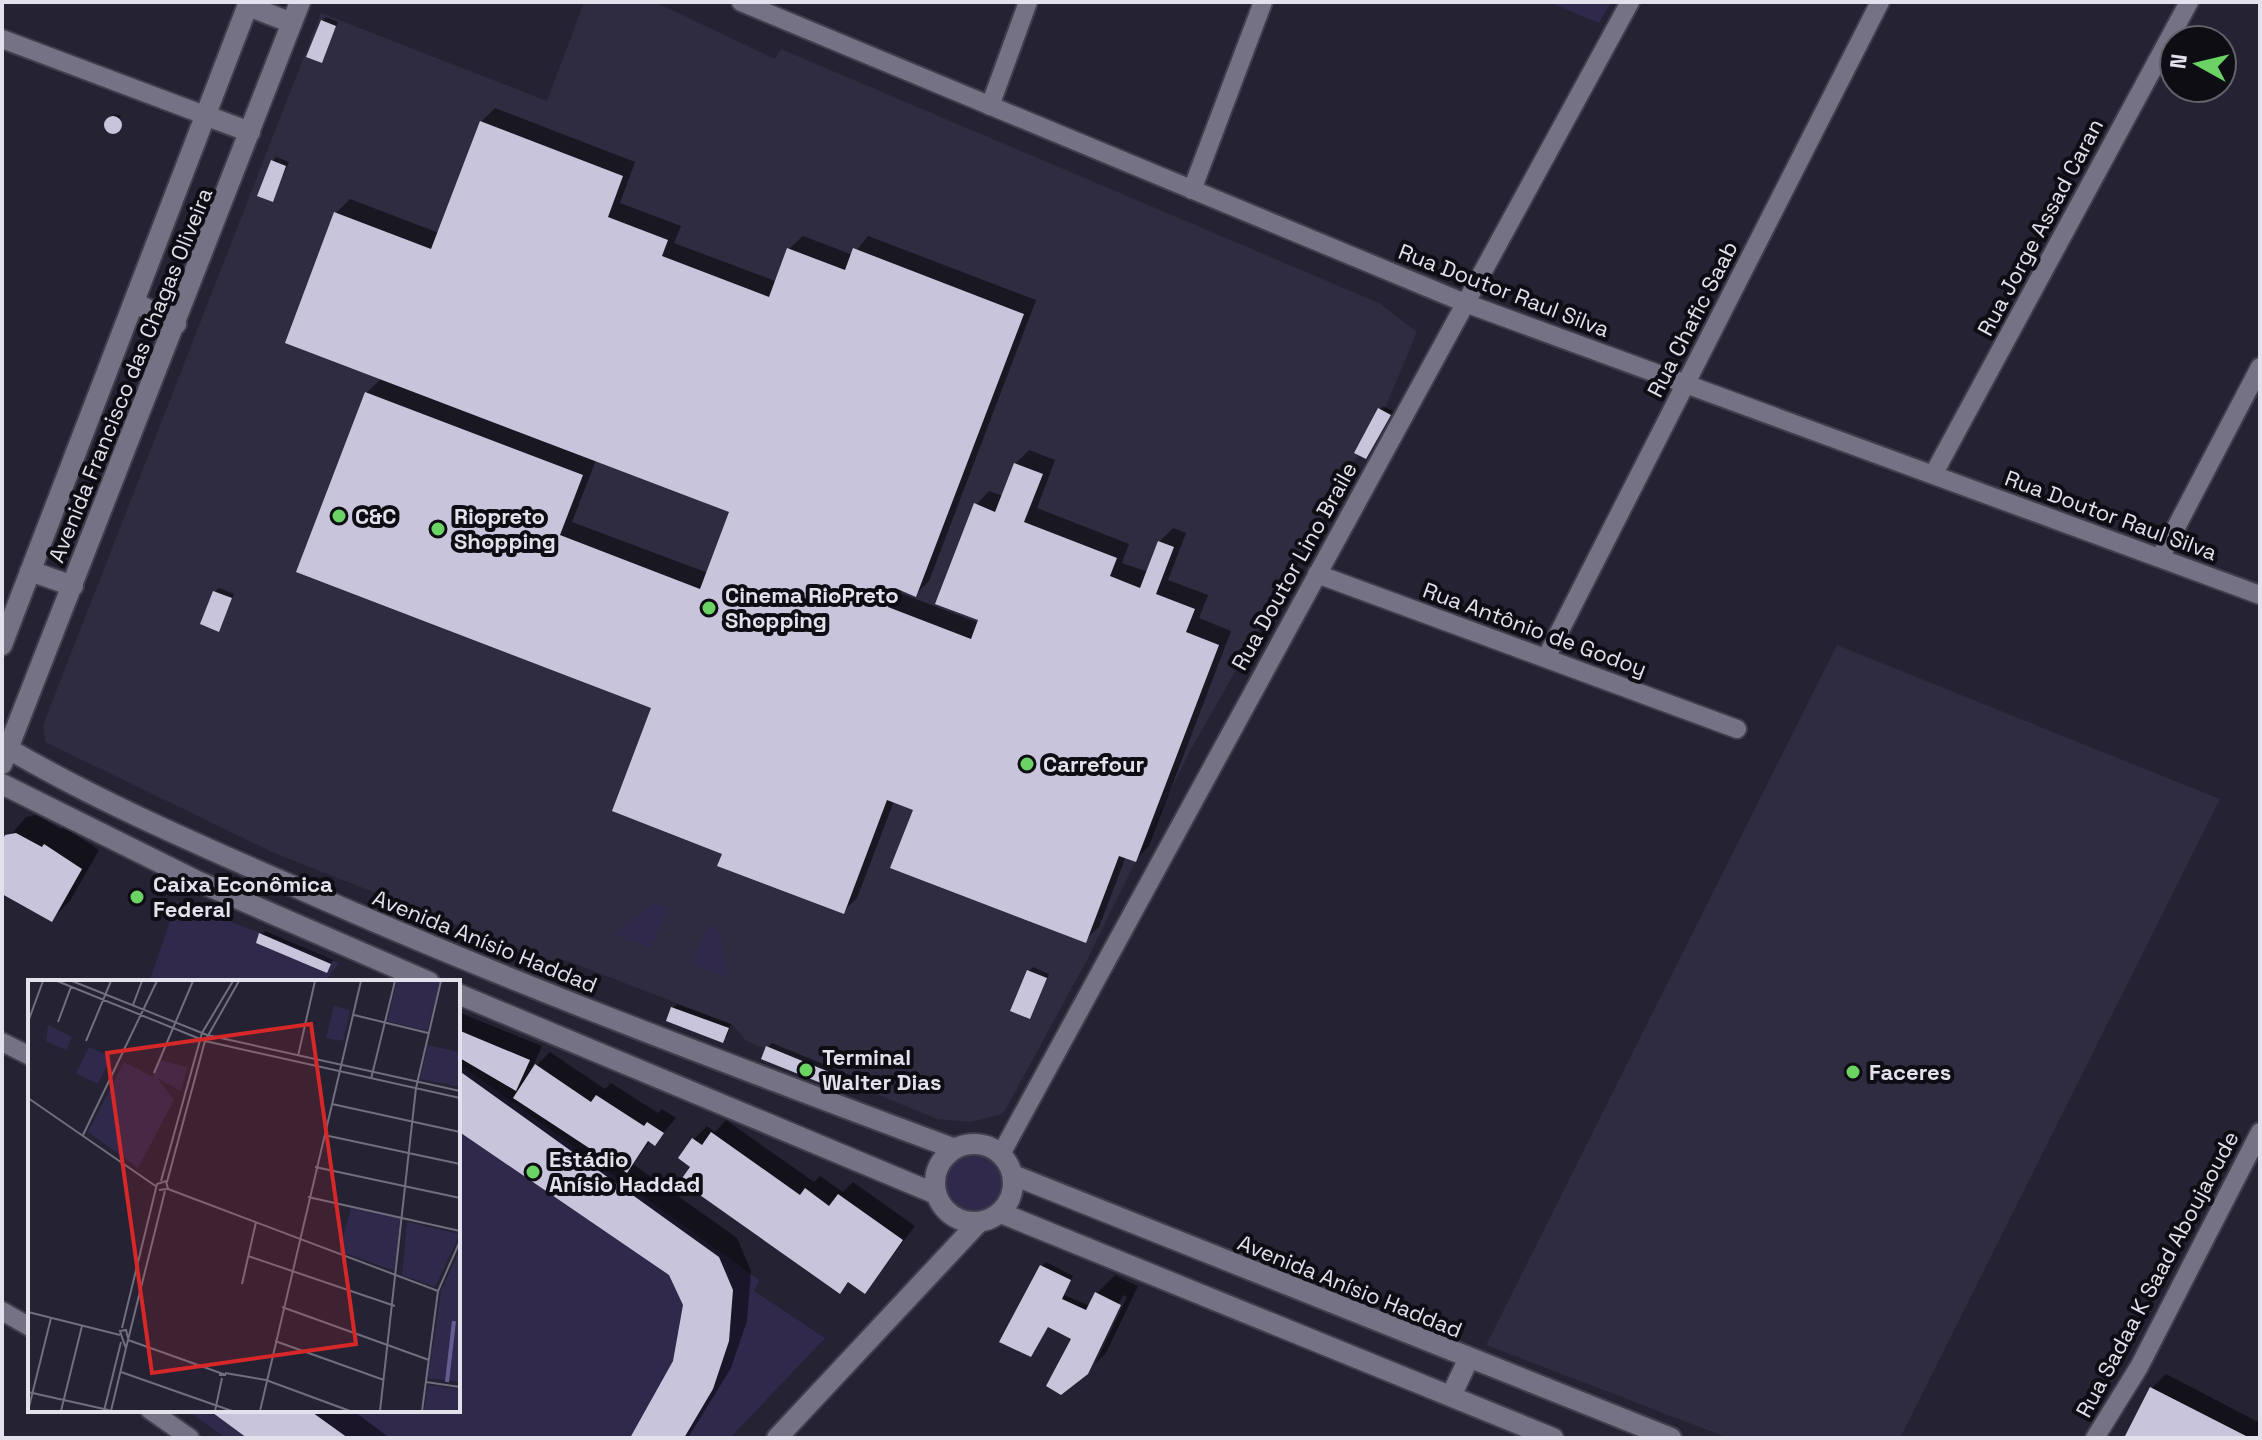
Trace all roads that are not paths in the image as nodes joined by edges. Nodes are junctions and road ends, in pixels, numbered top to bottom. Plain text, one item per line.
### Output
1 (300, 2) edge
2 (741, 2) edge
3 (1028, 2) edge
4 (1263, 2) edge
5 (1630, 2) edge
6 (1880, 2) edge
7 (2189, 2) edge
8 (249, 4) edge
9 (782, 10) edge
10 (292, 23) junction
11 (2, 39) edge
12 (990, 106) junction
13 (207, 116) junction
14 (250, 132) junction
15 (1192, 190) junction
16 (134, 302) junction
17 (1465, 303) junction
18 (176, 324) junction
19 (2260, 367) edge
20 (1685, 385) junction
21 (1933, 475) junction
22 (2160, 558) junction
23 (30, 571) junction
24 (1317, 574) junction
25 (73, 586) junction
26 (2260, 595) edge
27 (2, 645) edge
28 (1546, 658) junction
29 (1737, 729) dead end
30 (4, 753) edge
31 (2, 784) edge
32 (388, 928) junction
33 (376, 960) junction
34 (424, 980) edge
35 (460, 995) edge
36 (2, 1042) edge
37 (28, 1055) edge
38 (2260, 1132) edge
39 (955, 1149) junction
40 (1001, 1154) junction
41 (1013, 1175) junction
42 (936, 1194) junction
43 (1001, 1213) junction
44 (968, 1221) junction
45 (2, 1311) edge
46 (28, 1326) edge
47 (1468, 1360) junction
48 (1451, 1396) junction
49 (153, 1412) edge
50 (190, 1438) edge
51 (777, 1438) edge
52 (1553, 1438) edge
53 (1671, 1438) edge
54 (2095, 1438) edge

1 - 10 main road, Avenida Francisco das Chagas Oliveira
2 - 9 street, Rua Doutor Raul Silva
3 - 12 street
4 - 15 street
5 - 17 street, Rua Doutor Lino Braile
6 - 20 street, Rua Chafic Saab
7 - 21 street, Rua Jorge Assad Caran
8 - 10 main road
8 - 13 main road, Avenida Francisco das Chagas Oliveira
9 - 12 street, Rua Doutor Raul Silva
10 - 14 main road, Avenida Francisco das Chagas Oliveira
11 - 13 street
12 - 15 street, Rua Doutor Raul Silva
13 - 14 main road
13 - 16 main road, Avenida Francisco das Chagas Oliveira
14 - 18 main road, Avenida Francisco das Chagas Oliveira
15 - 17 street, Rua Doutor Raul Silva
16 - 18 main road
16 - 23 main road, Avenida Francisco das Chagas Oliveira
17 - 20 street, Rua Doutor Raul Silva
17 - 24 street, Rua Doutor Lino Braile
18 - 25 main road, Avenida Francisco das Chagas Oliveira
19 - 22 street
20 - 21 street, Rua Doutor Raul Silva
20 - 28 street, Rua Chafic Saab
21 - 22 street, Rua Doutor Raul Silva
22 - 26 street, Rua Doutor Raul Silva
23 - 25 main road
23 - 27 main road, Avenida Francisco das Chagas Oliveira
24 - 28 street, Rua Antônio de Godoy
24 - 40 street, Rua Doutor Lino Braile
25 - 30 main road, Avenida Francisco das Chagas Oliveira
28 - 29 street, Rua Antônio de Godoy
30 - 32 main road, Avenida Anísio Haddad
31 - 33 main road
32 - 33 main road
32 - 39 main road, Avenida Anísio Haddad
33 - 34 main road
35 - 42 main road
36 - 37 street
38 - 54 street, Rua Sadaa K Saad Aboujaoude
39 - 40 main road
39 - 42 main road
40 - 41 main road
41 - 43 main road
41 - 47 main road, Avenida Anísio Haddad
42 - 44 main road
43 - 44 main road
43 - 48 main road
44 - 51 main road
45 - 46 street
47 - 48 main road
47 - 53 main road, Avenida Anísio Haddad
48 - 52 main road
49 - 50 street

